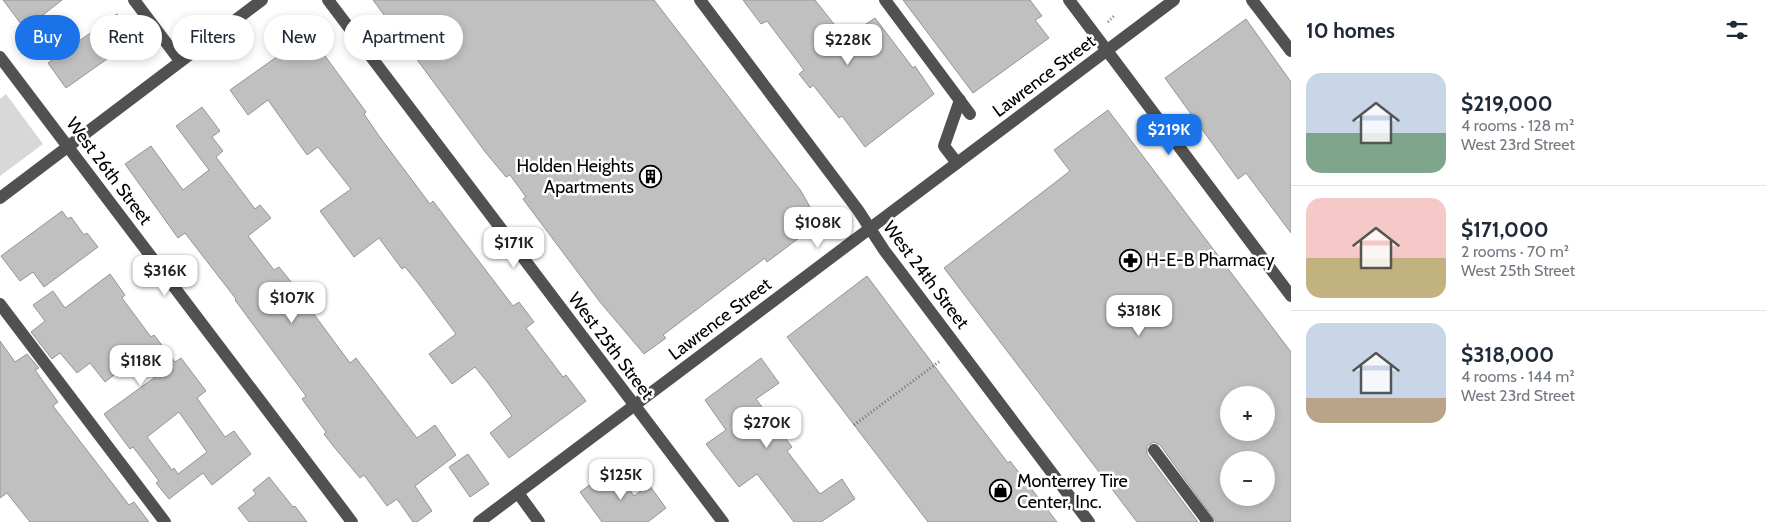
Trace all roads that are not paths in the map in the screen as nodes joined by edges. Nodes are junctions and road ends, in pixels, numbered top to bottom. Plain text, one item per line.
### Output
1 (134, 0) edge
2 (262, 0) edge
3 (328, 0) edge
4 (700, 0) edge
5 (885, 0) edge
6 (1069, 0) edge
7 (1174, 0) edge
8 (1252, 0) edge
9 (1107, 51) junction
10 (1291, 51) edge
11 (0, 57) edge
12 (180, 61) junction
13 (960, 100) junction
14 (970, 114) dead end
15 (68, 146) junction
16 (957, 163) junction
17 (0, 198) edge
18 (870, 229) junction
19 (1291, 296) edge
20 (0, 304) edge
21 (634, 405) junction
22 (1154, 450) dead end
23 (518, 493) junction
24 (165, 522) edge
25 (352, 522) edge
26 (479, 522) edge
27 (539, 522) edge
28 (723, 522) edge
29 (1089, 522) edge
30 (1208, 522) edge

1 - 12 street
2 - 12 street
3 - 21 street, West 25th Street
4 - 18 street, West 24th Street
5 - 13 street
6 - 9 street
7 - 9 street, Lawrence Street
8 - 10 street
9 - 16 street, Lawrence Street
9 - 19 street
11 - 15 street, West 26th Street
12 - 15 street
13 - 14 street
13 - 16 street
15 - 17 street
15 - 25 street, West 26th Street
16 - 18 street, Lawrence Street
18 - 21 street, Lawrence Street
18 - 29 street, West 24th Street
20 - 24 street
21 - 23 street, Lawrence Street
21 - 28 street, West 25th Street
22 - 30 street
23 - 26 street, Lawrence Street
23 - 27 street

